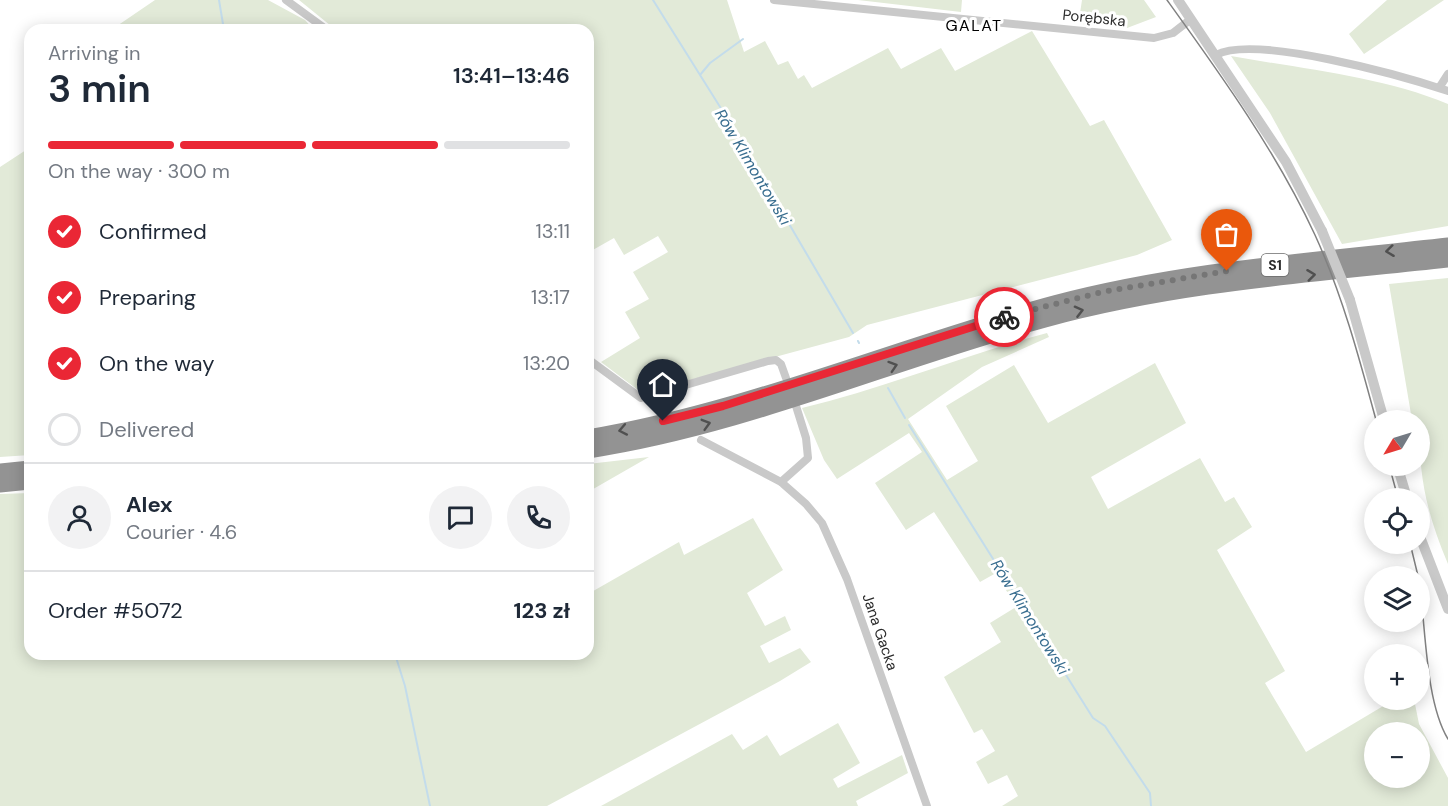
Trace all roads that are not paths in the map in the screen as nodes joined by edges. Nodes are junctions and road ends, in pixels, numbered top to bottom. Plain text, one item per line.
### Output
1 (774, 0) edge
2 (1178, 0) edge
3 (290, 2) edge
4 (1191, 19) junction
5 (319, 24) edge
6 (1216, 55) junction
7 (1448, 74) edge
8 (1439, 88) junction
9 (1448, 91) edge
10 (1448, 245) edge
11 (1448, 260) edge
12 (594, 363) edge
13 (786, 378) dead end
14 (796, 406) dead end
15 (1381, 410) edge
16 (594, 436) edge
17 (701, 440) dead end
18 (594, 450) edge
19 (24, 469) edge
20 (0, 471) edge
21 (781, 482) junction
22 (24, 483) edge
23 (0, 485) edge
24 (1427, 554) edge
25 (1448, 609) edge
26 (927, 806) edge

1 - 4 street, Porębska
2 - 4 street
3 - 5 street
4 - 6 street
6 - 8 street
6 - 15 street, bridge
7 - 8 street
8 - 9 street
10 -> 16 highway, S1
18 -> 11 highway, S1
12 - 13 street
14 - 21 street
17 - 21 street, Jana Gacka
19 - 20 highway
21 - 26 street, Jana Gacka
22 - 23 highway
24 - 25 street

